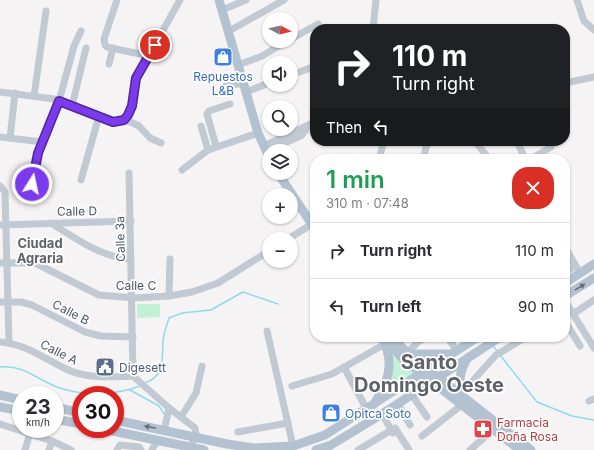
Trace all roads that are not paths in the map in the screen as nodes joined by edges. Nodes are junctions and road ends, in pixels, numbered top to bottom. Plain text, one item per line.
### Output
1 (116, 0) edge
2 (180, 0) edge
3 (219, 0) edge
4 (246, 0) edge
5 (284, 0) edge
6 (376, 0) edge
7 (577, 0) edge
8 (222, 10) junction
9 (46, 11) dead end
10 (374, 24) edge
11 (310, 28) edge
12 (594, 30) edge
13 (81, 31) dead end
14 (229, 31) junction
15 (298, 35) edge
16 (86, 48) dead end
17 (112, 48) junction
18 (275, 48) edge
19 (149, 56) junction
20 (109, 64) dead end
21 (238, 65) junction
22 (310, 68) edge
23 (298, 72) edge
24 (594, 77) edge
25 (570, 82) edge
26 (262, 84) edge
27 (226, 86) dead end
28 (245, 87) junction
29 (0, 92) edge
30 (15, 93) junction
31 (34, 96) junction
32 (59, 101) junction
33 (230, 104) dead end
34 (72, 106) junction
35 (99, 116) junction
36 (124, 120) junction
37 (201, 126) dead end
38 (310, 126) edge
39 (258, 133) junction
40 (0, 137) edge
41 (10, 138) junction
42 (43, 142) junction
43 (161, 143) dead end
44 (263, 144) edge
45 (282, 144) edge
46 (216, 146) junction
47 (479, 146) edge
48 (551, 147) dead end
49 (208, 150) junction
50 (485, 154) edge
51 (539, 154) edge
52 (182, 170) dead end
53 (129, 173) dead end
54 (81, 180) dead end
55 (283, 180) edge
56 (32, 184) dead end
57 (0, 186) edge
58 (131, 221) junction
59 (310, 221) edge
60 (51, 222) junction
61 (3, 224) edge
62 (310, 229) edge
63 (298, 234) edge
64 (262, 255) edge
65 (570, 256) edge
66 (132, 259) junction
67 (170, 259) dead end
68 (4, 263) edge
69 (594, 264) edge
70 (580, 273) junction
71 (594, 278) edge
72 (570, 280) edge
73 (570, 293) edge
74 (169, 296) junction
75 (133, 298) junction
76 (594, 300) edge
77 (3, 302) edge
78 (570, 309) edge
79 (573, 314) junction
80 (570, 329) edge
81 (267, 331) dead end
82 (133, 337) junction
83 (0, 342) edge
84 (379, 342) edge
85 (384, 342) edge
86 (386, 342) edge
87 (398, 342) edge
88 (420, 342) edge
89 (450, 342) edge
90 (470, 342) edge
91 (492, 342) edge
92 (518, 342) edge
93 (9, 343) junction
94 (580, 346) dead end
95 (594, 348) edge
96 (455, 352) junction
97 (408, 353) junction
98 (468, 358) junction
99 (202, 366) dead end
100 (344, 367) junction
101 (426, 371) junction
102 (136, 378) junction
103 (436, 379) junction
104 (292, 386) dead end
105 (468, 386) dead end
106 (450, 394) junction
107 (0, 395) edge
108 (411, 395) junction
109 (12, 398) edge
110 (463, 400) junction
111 (398, 404) junction
112 (0, 407) edge
113 (169, 408) junction
114 (370, 408) junction
115 (12, 409) edge
116 (382, 414) junction
117 (181, 417) junction
118 (427, 417) dead end
119 (124, 422) edge
120 (288, 423) junction
121 (0, 424) edge
122 (410, 425) dead end
123 (12, 428) edge
124 (391, 429) junction
125 (494, 429) junction
126 (164, 430) junction
127 (238, 432) dead end
128 (124, 434) edge
129 (422, 436) dead end
130 (195, 437) junction
131 (29, 438) edge
132 (44, 438) edge
133 (52, 441) junction
134 (157, 441) junction
135 (293, 446) junction
136 (189, 448) edge
137 (330, 448) edge
138 (526, 449) edge
139 (25, 450) edge
140 (49, 450) edge
141 (71, 450) edge
142 (117, 450) edge
143 (141, 450) edge
144 (152, 450) edge
145 (204, 450) edge
146 (316, 450) edge
147 (358, 450) edge
148 (404, 450) edge
149 (409, 450) edge
150 (470, 450) edge

1 - 17 street
2 - 19 street
3 - 8 main road
4 - 8 street
5 - 14 street
6 - 10 street
7 - 12 street
8 - 14 main road
9 - 31 street
11 - 15 street
13 - 32 street
14 - 21 main road
16 - 34 street
17 - 19 street
17 - 20 street
18 - 21 street
19 - 36 street
21 - 28 main road
22 - 23 street
24 - 25 street
26 - 28 street
27 - 28 street
28 - 39 main road
29 - 30 street
30 - 31 street
30 - 41 street
31 - 32 street
32 - 34 street
32 - 42 street
33 - 46 street
34 - 35 street
35 - 36 street
35 - 54 street
36 - 43 street
37 - 49 street
38 - 45 street
39 - 44 main road
39 - 46 street
40 - 41 street
41 - 42 street
42 - 56 street
46 - 49 street
47 - 50 street
48 - 51 street
49 - 52 street
53 - 58 street, Calle 3a
55 - 59 main road
57 - 61 street
58 - 60 street, Calle D
58 - 66 street, Calle 3a
60 - 61 street, Calle D
60 - 66 street
61 - 68 street
62 - 63 street
64 - 74 street, Calle C
65 - 70 street
66 - 75 street, Calle 3a
67 - 74 street
68 - 75 street, Calle C
68 - 77 street
69 - 70 main road
70 - 72 main road
73 -> 71 main road
74 - 75 street, Calle C
75 - 82 street, Calle 3a
76 - 79 street
77 - 82 street, Calle B
77 - 93 street
78 - 79 street
79 - 95 street
80 - 94 street
81 - 120 street
82 - 102 street, Calle 3a
83 - 93 street, Calle A
84 - 100 street
85 - 114 main road
86 - 101 main road
87 - 97 main road
88 - 97 street
89 - 96 street
90 - 96 main road
91 - 98 main road
92 - 105 street
93 - 102 street, Calle A
96 - 97 main road
96 - 101 main road
97 - 101 main road
98 - 103 main road
98 - 110 main road
99 - 117 street
100 - 104 street
100 - 114 street
101 - 103 main road
101 - 114 main road
102 - 113 street
103 - 106 main road
103 - 108 main road
103 - 110 main road
106 - 108 main road
106 - 110 main road
107 - 109 main road
108 - 111 main road
108 - 118 street
110 - 125 main road
110 - 129 street
110 - 138 main road
111 - 116 main road
111 - 122 street
112 - 115 main road
113 - 117 street
113 - 126 street
114 - 135 main road
116 - 124 street
116 - 137 main road
117 - 130 street
126 -> 119 main road
120 - 127 street
120 - 135 street
121 - 123 street
124 - 147 street
124 - 148 street
124 - 149 street
125 - 138 main road
125 - 150 street
126 - 130 main road
128 - 134 main road
130 - 135 main road
130 - 136 street
131 - 139 street
132 - 133 street
133 - 140 street
133 - 141 street
134 - 136 main road
134 - 144 street
136 - 145 main road
137 - 146 main road
142 - 143 street

